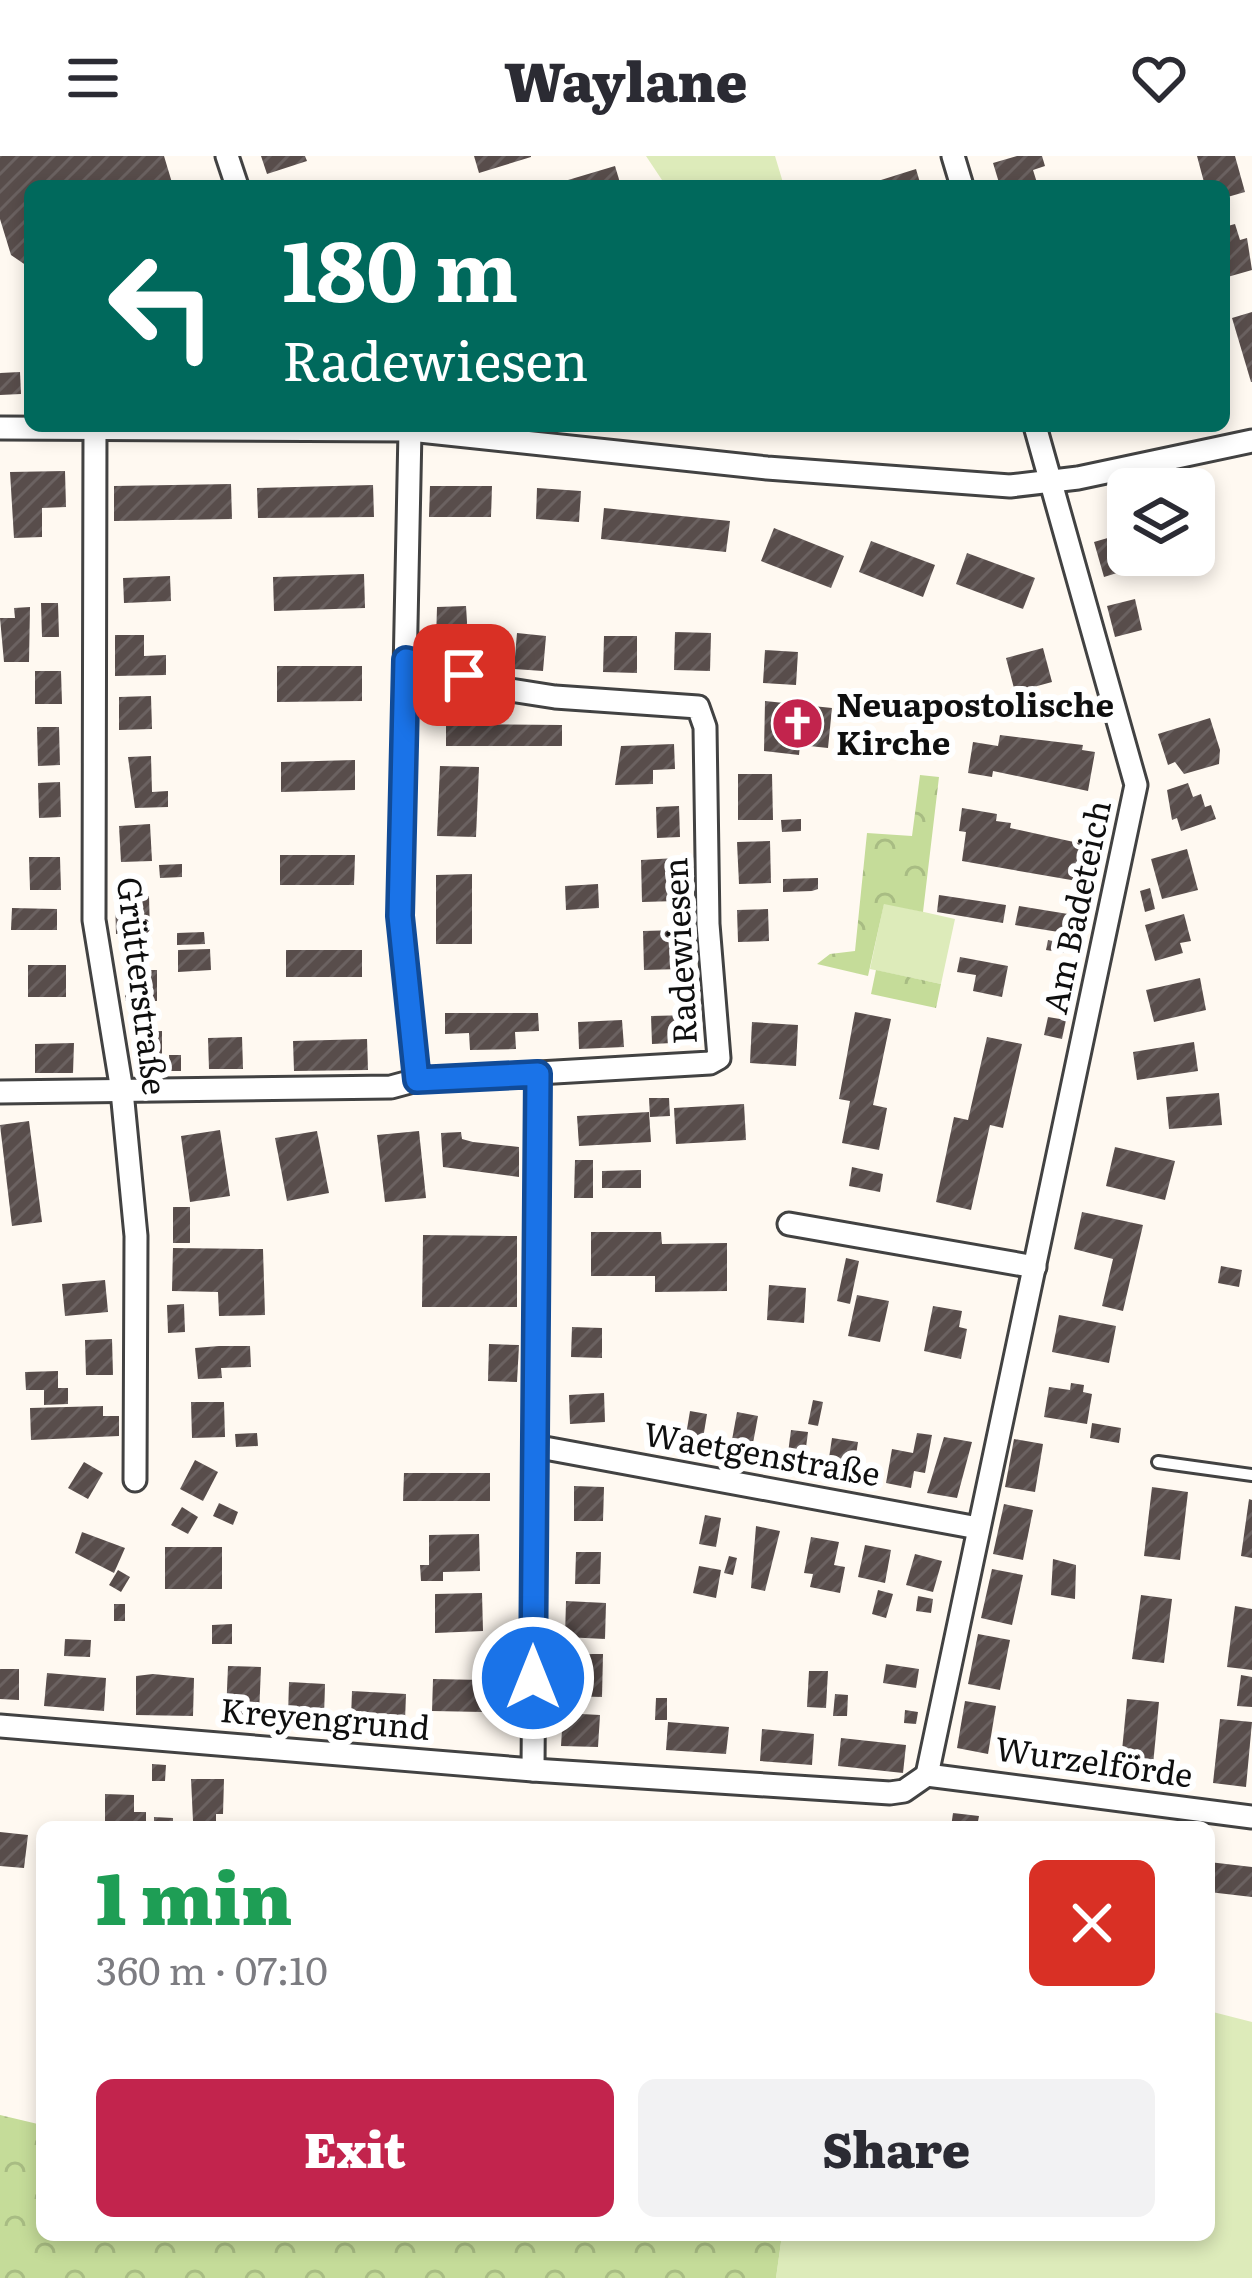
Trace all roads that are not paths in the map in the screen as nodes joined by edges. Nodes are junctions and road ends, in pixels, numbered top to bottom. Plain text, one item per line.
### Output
1 (95, 432) edge
2 (410, 432) edge
3 (430, 432) edge
4 (1037, 432) edge
5 (1252, 442) edge
6 (1052, 483) junction
7 (406, 660) junction
8 (538, 1074) junction
9 (417, 1080) junction
10 (0, 1091) edge
11 (122, 1091) junction
12 (789, 1224) dead end
13 (1034, 1267) junction
14 (534, 1446) junction
15 (1158, 1462) dead end
16 (1252, 1474) edge
17 (135, 1480) dead end
18 (978, 1528) junction
19 (0, 1726) edge
20 (533, 1770) junction
21 (927, 1775) junction
22 (1252, 1817) edge

1 - 11 street, Grütterstraße
2 - 7 street
3 - 6 street
4 - 6 street, Am Badeteich
5 - 6 street
6 - 13 street, Am Badeteich
7 - 8 street, Radewiesen
7 - 9 street
8 - 9 street, Radewiesen
8 - 14 street
9 - 11 street, Radewiesen
10 - 11 street, Radewiesen
11 - 17 street, Grütterstraße
12 - 13 street
13 - 18 street, Am Badeteich
14 - 18 street, Waetgenstraße
14 - 20 street
15 - 16 lane
18 - 21 street, Am Badeteich
19 - 20 street, Kreyengrund
20 - 21 street, Kreyengrund
21 - 22 street, Wurzelförde

